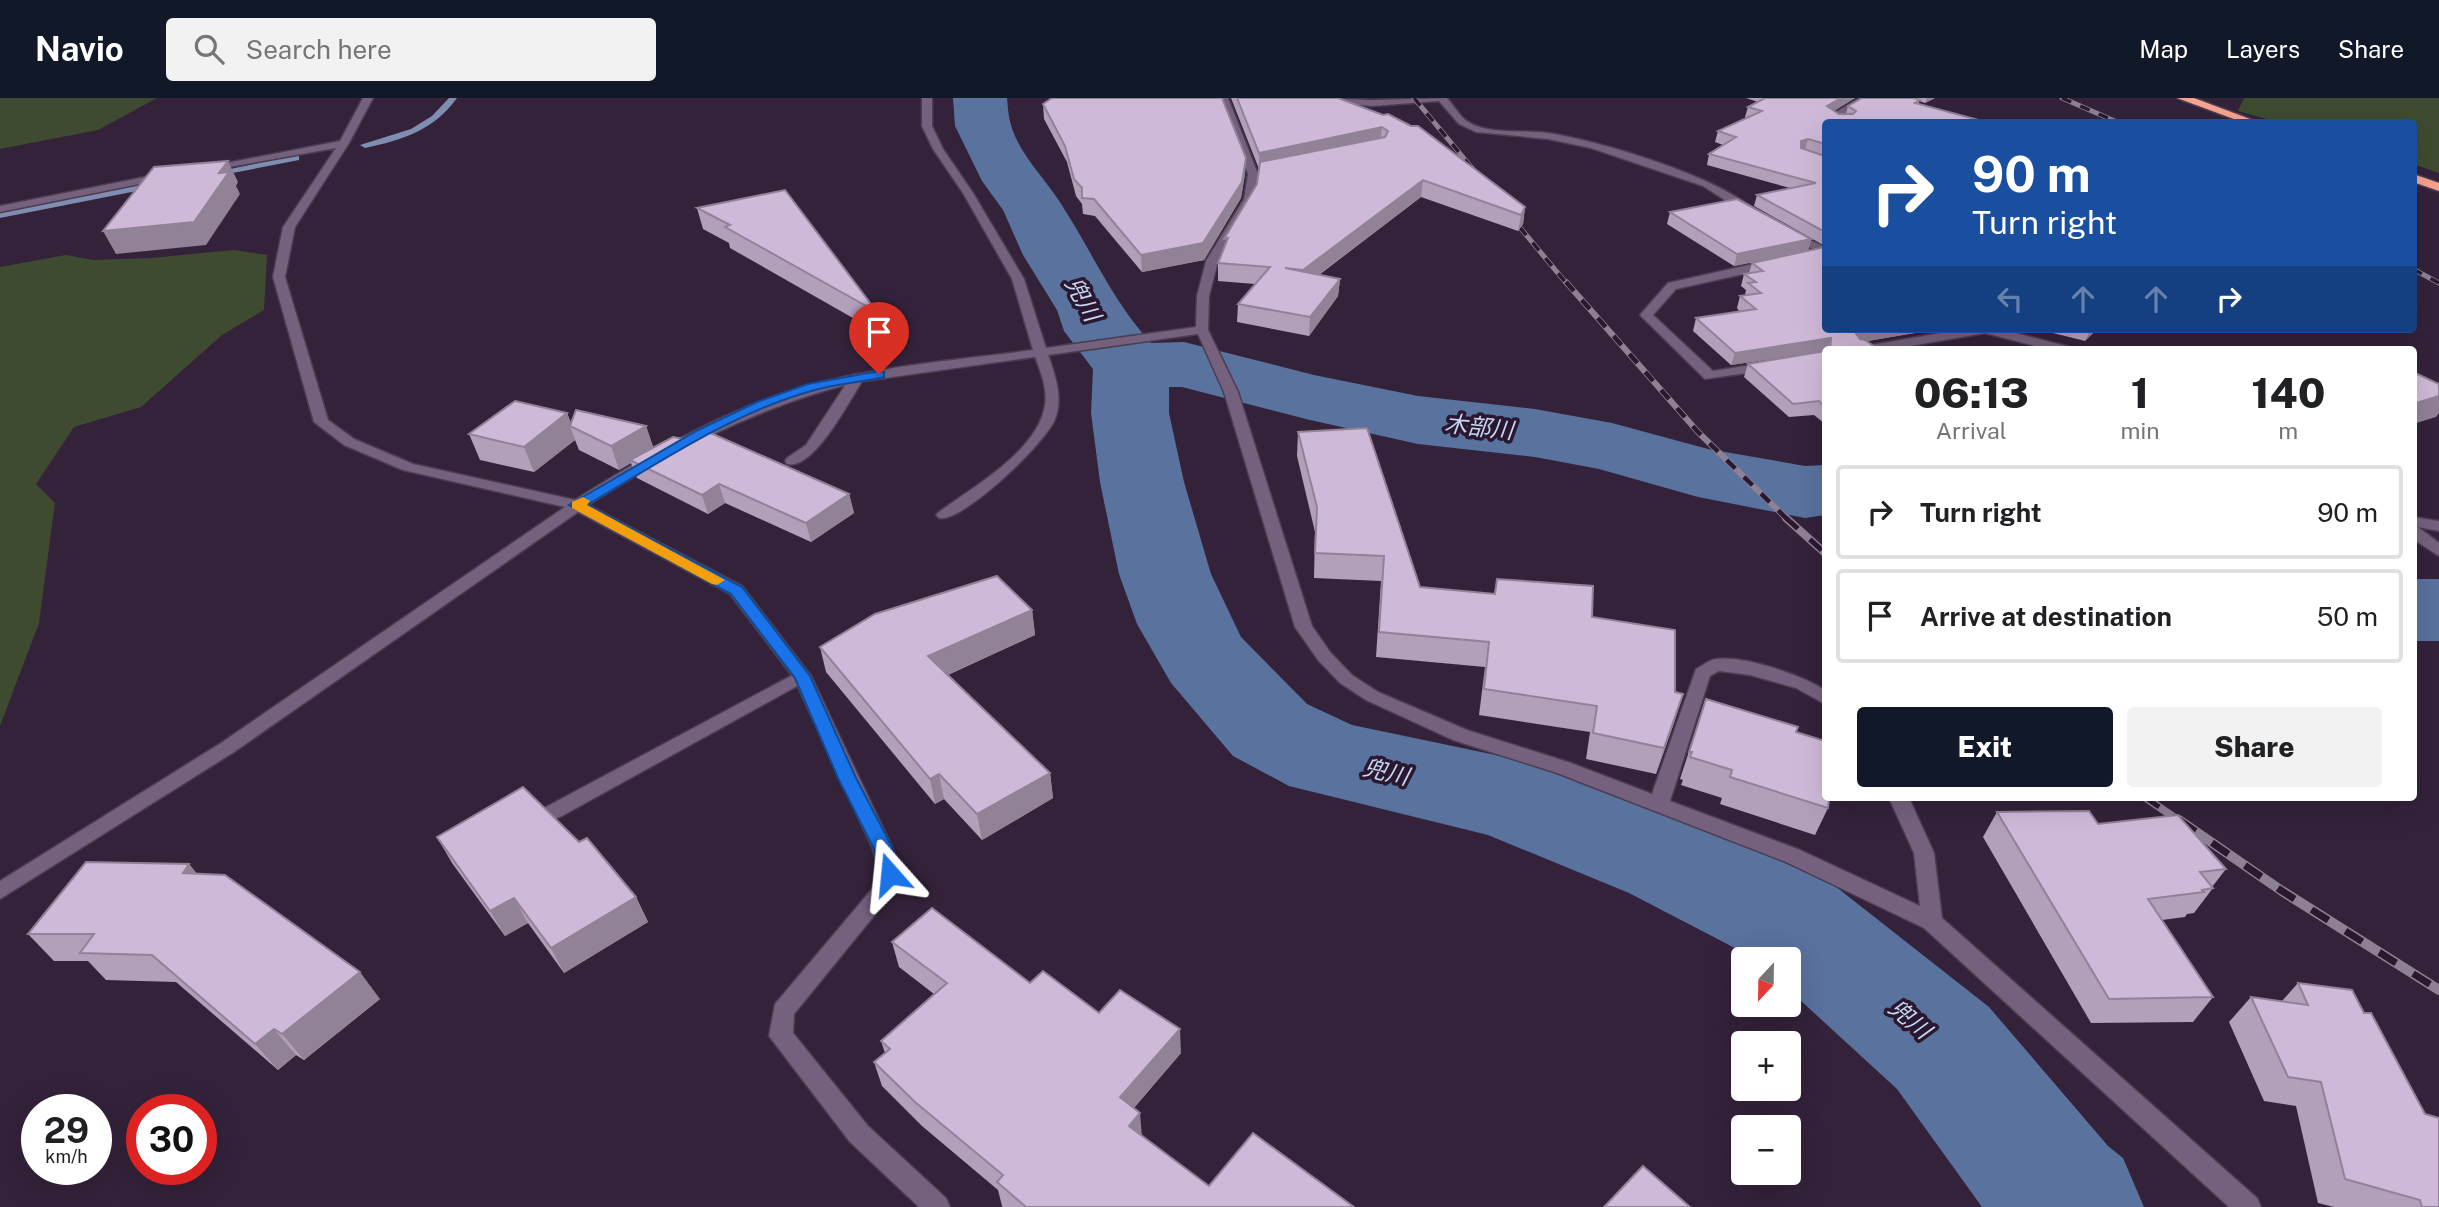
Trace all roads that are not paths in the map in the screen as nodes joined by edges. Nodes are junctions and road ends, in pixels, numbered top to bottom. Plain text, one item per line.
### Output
1 (369, 98) edge
2 (928, 98) edge
3 (1223, 98) edge
4 (1317, 98) edge
5 (1441, 98) edge
6 (1867, 98) edge
7 (2183, 98) edge
8 (1834, 119) edge
9 (2243, 119) edge
10 (344, 143) junction
11 (200, 169) edge
12 (174, 174) edge
13 (2417, 179) edge
14 (2439, 187) edge
15 (0, 209) edge
16 (1759, 217) edge
17 (1781, 229) edge
18 (1822, 250) edge
19 (1822, 253) edge
20 (1202, 330) junction
21 (1963, 333) edge
22 (2001, 333) edge
23 (1888, 346) edge
24 (2051, 346) edge
25 (1040, 351) junction
26 (1787, 363) edge
27 (857, 378) junction
28 (792, 461) dead end
29 (576, 505) junction
30 (944, 514) dead end
31 (2417, 523) edge
32 (2439, 526) edge
33 (2417, 534) edge
34 (2439, 551) edge
35 (802, 676) junction
36 (1822, 696) edge
37 (1900, 801) edge
38 (1659, 803) junction
39 (553, 812) edge
40 (0, 891) edge
41 (1931, 922) junction
42 (937, 1207) edge
43 (2248, 1207) edge

1 - 10 street
2 - 25 street
3 - 20 street
4 - 5 street
5 - 16 street
6 - 8 street
7 - 9 highway
10 - 11 street
10 - 29 street
12 - 15 street
13 - 14 highway
17 - 18 street
19 - 26 street
20 - 25 street
20 - 38 street
21 - 23 street
22 - 24 street
25 - 27 street
25 - 30 street
27 - 28 street
27 - 29 street
29 - 35 street
29 - 40 street
31 - 32 street
33 - 34 street
35 - 39 street
35 - 42 street
36 - 38 street
37 - 41 street
38 - 41 street
41 - 43 street

